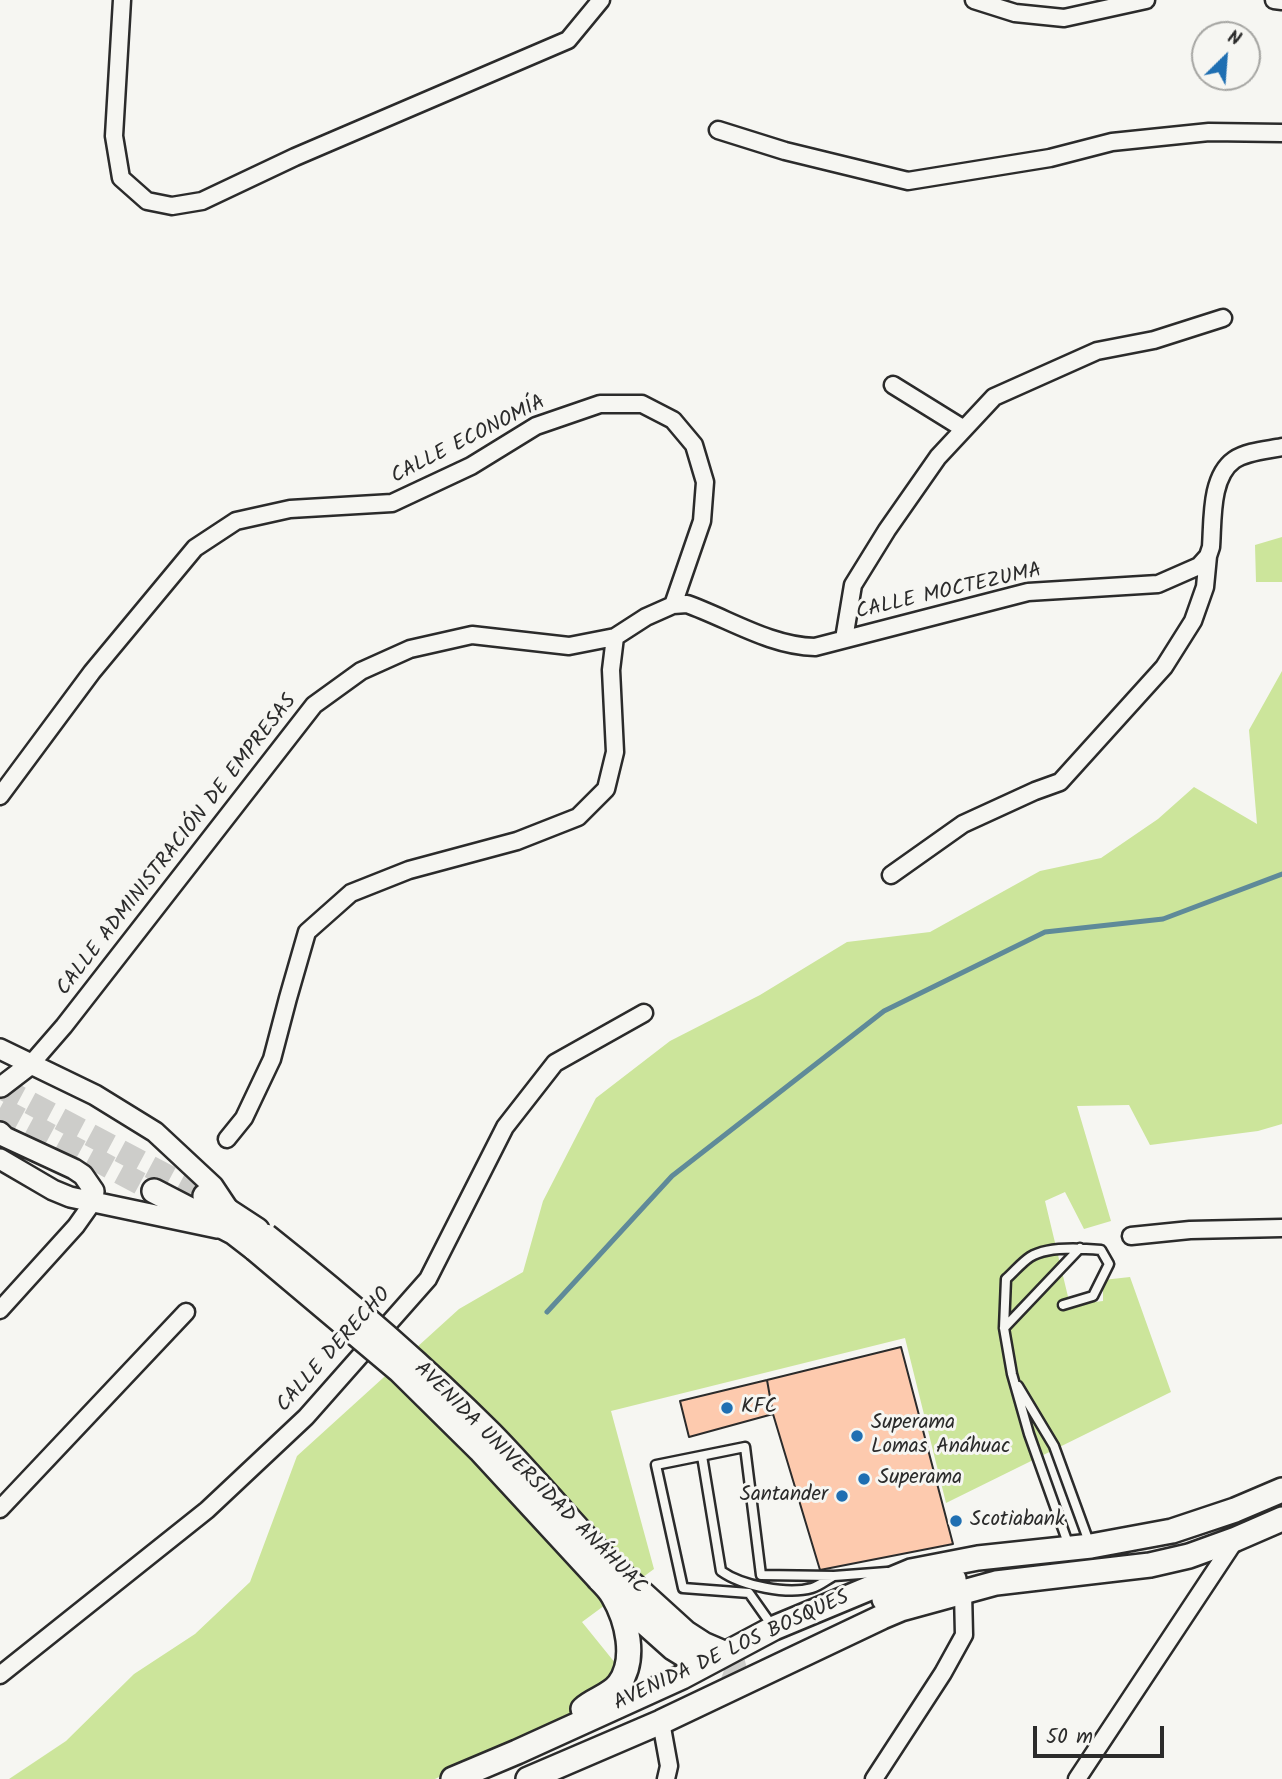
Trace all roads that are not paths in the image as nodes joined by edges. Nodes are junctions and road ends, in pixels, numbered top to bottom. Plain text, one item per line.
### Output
1 (122, 0) edge
2 (601, 0) edge
3 (974, 0) edge
4 (1146, 0) edge
5 (1274, 0) edge
6 (1282, 1) edge
7 (718, 130) dead end
8 (1282, 133) edge
9 (1223, 318) dead end
10 (893, 385) dead end
11 (964, 429) junction
12 (1282, 447) edge
13 (1208, 556) junction
14 (673, 605) junction
15 (615, 637) junction
16 (844, 639) junction
17 (0, 796) edge
18 (891, 874) dead end
19 (644, 1013) dead end
20 (0, 1049) edge
21 (0, 1060) edge
22 (31, 1063) junction
23 (1, 1088) edge
24 (0, 1132) edge
25 (228, 1139) dead end
26 (0, 1159) edge
27 (154, 1191) tunnel mouth
28 (205, 1196) tunnel mouth
29 (93, 1202) junction
30 (232, 1223) junction
31 (1282, 1228) edge
32 (1130, 1236) dead end
33 (1080, 1248) junction
34 (1063, 1305) dead end
35 (0, 1310) edge
36 (186, 1312) dead end
37 (1004, 1328) junction
38 (1012, 1374) junction
39 (702, 1456) junction
40 (1282, 1490) edge
41 (0, 1508) edge
42 (1282, 1519) edge
43 (1236, 1539) junction
44 (1080, 1548) junction
45 (911, 1571) junction
46 (761, 1575) junction
47 (834, 1576) junction
48 (607, 1579) junction
49 (996, 1583) junction
50 (752, 1589) junction
51 (963, 1592) junction
52 (774, 1628) junction
53 (724, 1653) junction
54 (686, 1656) tunnel mouth
55 (751, 1664) tunnel mouth
56 (0, 1675) edge
57 (661, 1722) junction
58 (566, 1730) junction
59 (621, 1738) junction
60 (517, 1752) junction
61 (453, 1779) edge
62 (477, 1779) edge
63 (528, 1779) edge
64 (550, 1779) edge
65 (666, 1779) edge
66 (874, 1779) edge
67 (1077, 1779) edge

1 - 2 street
3 - 4 street
5 - 6 street
7 - 8 street
9 - 11 street
10 - 11 street
11 - 16 street
12 - 13 street
13 - 16 street, CALLE MOCTEZUMA
13 - 18 street
14 - 15 street
14 - 16 street, CALLE MOCTEZUMA
14 - 17 street, CALLE ECONOMÍA
15 - 22 street, CALLE ADMINISTRACIÓN DE EMPRESAS
15 - 25 street
19 - 56 street, CALLE DERECHO
20 - 22 street
21 - 23 street
22 - 23 street
22 - 30 street
24 - 29 street
26 - 29 street
27 - 30 main road, AVENIDA UNIVERSIDAD ANÁHUAC
28 - 30 main road, AVENIDA UNIVERSIDAD ANÁHUAC
29 - 30 street
29 - 35 street
30 - 48 main road, AVENIDA UNIVERSIDAD ANÁHUAC, bridge
31 - 32 street
33 - 34 lane
33 - 37 lane
33 - 37 lane
36 - 41 street
37 - 38 lane
38 - 44 lane
38 - 44 lane
39 - 46 lane
39 - 50 lane
39 - 50 lane
40 - 44 main road, AVENIDA DE LOS BOSQUES
42 - 43 main road, AVENIDA DE LOS BOSQUES
43 - 49 main road, AVENIDA DE LOS BOSQUES
43 - 67 street
44 - 45 main road, AVENIDA DE LOS BOSQUES
45 - 47 lane
45 - 52 main road, AVENIDA DE LOS BOSQUES
46 - 47 lane
46 - 50 lane
47 - 50 lane
48 - 53 main road, AVENIDA UNIVERSIDAD ANÁHUAC
48 - 54 main road
48 - 58 main road, AVENIDA UNIVERSIDAD ANÁHUAC
49 - 51 main road, AVENIDA DE LOS BOSQUES
49 - 55 main road
50 - 52 lane
51 - 57 main road, AVENIDA DE LOS BOSQUES
51 - 66 street
52 - 53 main road, AVENIDA DE LOS BOSQUES
53 - 58 main road, AVENIDA DE LOS BOSQUES
57 - 59 main road, AVENIDA DE LOS BOSQUES
57 - 65 street
58 - 60 main road, AVENIDA DE LOS BOSQUES
59 - 63 main road
59 - 64 street, AVENIDA DE LOS BOSQUES
60 - 61 main road
60 - 62 street, AVENIDA DE LOS BOSQUES

